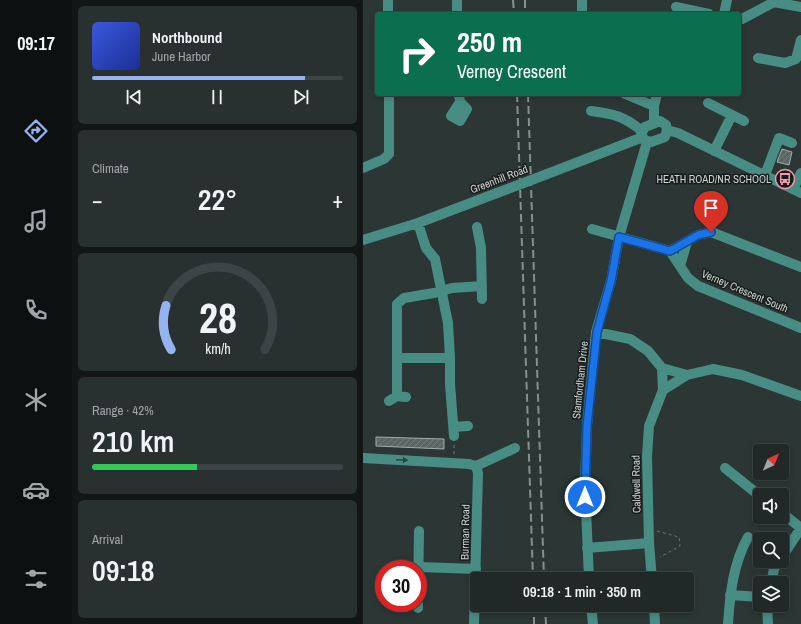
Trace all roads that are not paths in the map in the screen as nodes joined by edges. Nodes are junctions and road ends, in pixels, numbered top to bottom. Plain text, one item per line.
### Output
1 (388, 0) edge
2 (457, 0) edge
3 (582, 0) edge
4 (727, 0) edge
5 (676, 7) edge
6 (801, 7) edge
7 (388, 12) edge
8 (457, 12) edge
9 (583, 12) edge
10 (700, 12) edge
11 (724, 12) edge
12 (741, 19) edge
13 (801, 40) edge
14 (758, 58) dead end
15 (389, 96) edge
16 (630, 96) edge
17 (656, 96) edge
18 (708, 103) dead end
19 (654, 106) junction
20 (591, 111) dead end
21 (732, 115) junction
22 (744, 120) dead end
23 (654, 122) junction
24 (667, 130) junction
25 (644, 137) junction
26 (792, 142) dead end
27 (714, 151) junction
28 (363, 168) edge
29 (801, 173) edge
30 (765, 175) junction
31 (797, 191) edge
32 (418, 223) junction
33 (477, 227) dead end
34 (592, 229) dead end
35 (619, 237) junction
36 (363, 240) edge
37 (687, 242) junction
38 (670, 251) junction
39 (681, 266) junction
40 (801, 268) edge
41 (482, 286) junction
42 (442, 291) junction
43 (482, 299) dead end
44 (801, 328) edge
45 (597, 332) junction
46 (397, 358) junction
47 (450, 358) junction
48 (662, 368) junction
49 (687, 375) junction
50 (663, 390) junction
51 (801, 396) edge
52 (397, 398) dead end
53 (468, 426) dead end
54 (515, 448) dead end
55 (363, 458) edge
56 (476, 466) junction
57 (725, 468) dead end
58 (753, 490) edge
59 (789, 519) edge
60 (801, 528) edge
61 (419, 531) dead end
62 (748, 537) dead end
63 (649, 543) junction
64 (789, 546) edge
65 (587, 548) junction
66 (419, 560) edge
67 (427, 567) edge
68 (476, 569) junction
69 (589, 572) edge
70 (651, 572) edge
71 (730, 595) junction
72 (753, 597) edge
73 (592, 612) edge
74 (654, 612) edge
75 (767, 612) edge
76 (474, 624) edge
77 (593, 624) edge
78 (655, 624) edge
79 (728, 624) edge
80 (768, 624) edge

1 - 7 street
2 - 8 street
3 - 9 street
4 - 11 street
5 - 10 street
6 - 12 street
13 - 14 street
15 - 28 street
16 - 19 street
17 - 19 street
18 - 21 street
19 - 23 street
20 - 25 street
21 - 22 street
21 - 27 street
23 - 24 street
23 - 25 street
24 - 25 street
24 - 27 street
25 - 32 street, Greenhill Road, bridge
25 - 35 street, Stamfordham Drive
26 - 30 street
27 - 30 street
29 - 31 street
30 - 31 street
32 - 36 street, Greenhill Road
32 - 42 street
33 - 41 street
34 - 35 street
35 - 38 street
35 - 45 street, Stamfordham Drive
37 - 38 street
37 - 39 street
37 - 40 street
38 - 39 street, Verney Crescent South
39 - 44 street, Verney Crescent South
41 - 42 street
41 - 43 street
42 - 46 street
42 - 47 street
45 - 48 street
45 - 65 street, Stamfordham Drive
46 - 47 street
46 - 52 street
47 - 53 street
48 - 49 street
48 - 50 street, Caldwell Road
49 - 50 street
49 - 51 street
50 - 63 street, Caldwell Road
54 - 56 street
55 -> 56 street
56 - 68 street, Burman Road
57 - 58 street
59 - 60 street
60 - 64 street
61 - 66 street
62 - 71 street
63 - 65 street
63 - 70 street, Caldwell Road
65 - 69 street, Stamfordham Drive
67 - 68 street
68 - 76 street, Burman Road
71 - 72 street
71 - 79 street
73 - 77 street
74 - 78 street
75 - 80 street

